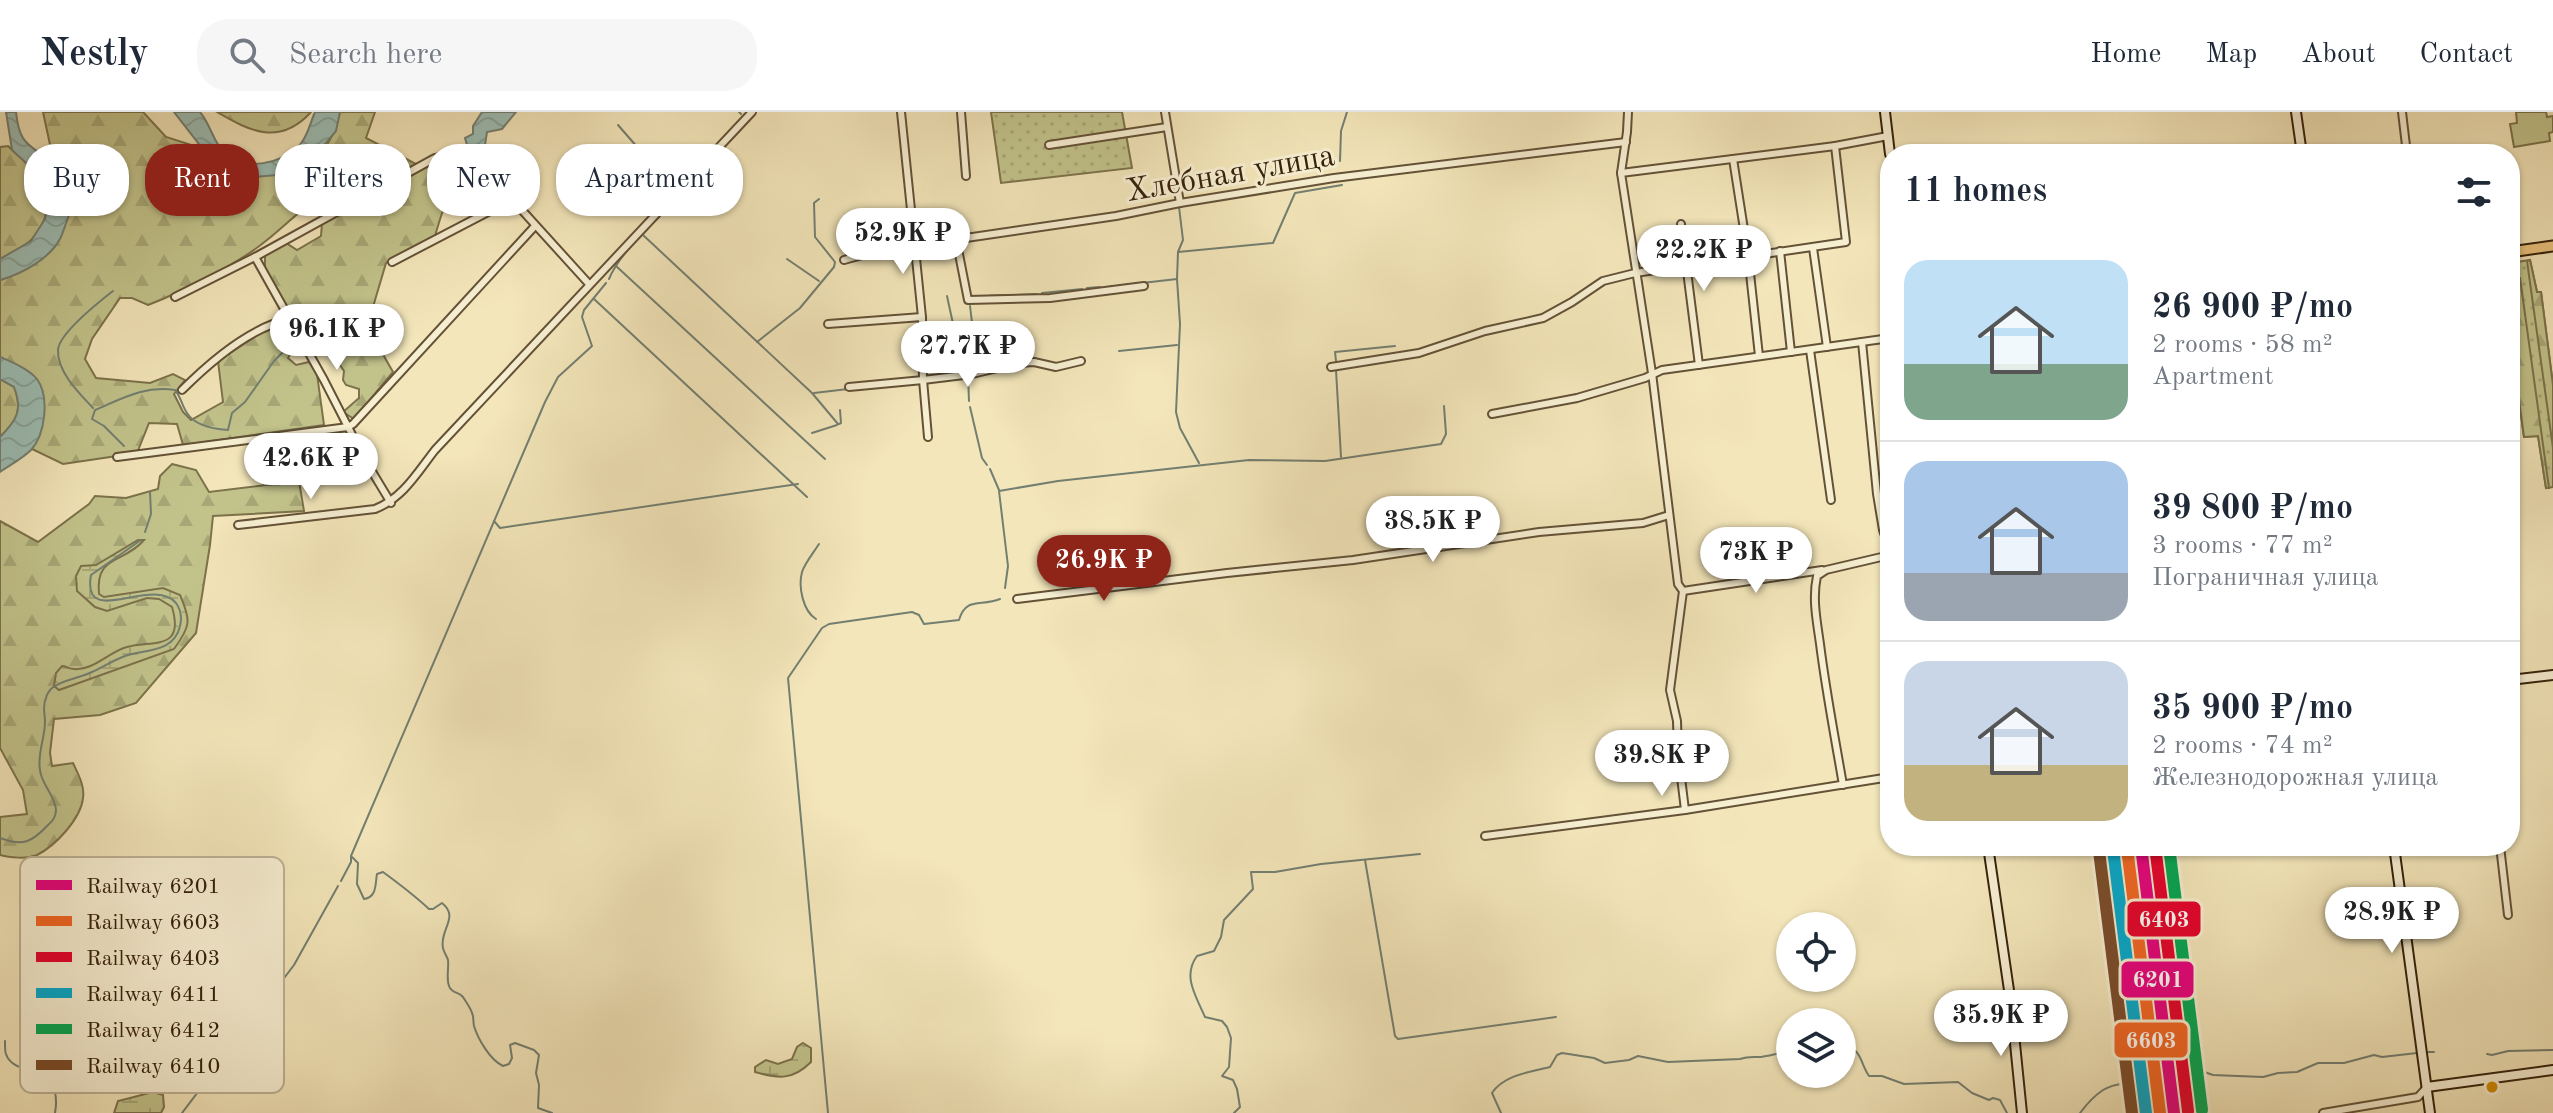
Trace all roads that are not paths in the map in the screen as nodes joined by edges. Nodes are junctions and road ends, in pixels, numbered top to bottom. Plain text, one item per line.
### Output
1 (752, 112) edge
2 (901, 112) edge
3 (961, 112) edge
4 (1165, 112) edge
5 (1628, 112) edge
6 (1885, 112) edge
7 (2296, 112) edge
8 (2402, 112) edge
9 (1167, 127) junction
10 (1888, 136) junction
11 (1626, 142) junction
12 (1889, 144) edge
13 (2301, 144) edge
14 (2406, 144) edge
15 (1049, 145) dead end
16 (1835, 146) junction
17 (1733, 159) junction
18 (427, 162) edge
19 (1621, 173) junction
20 (966, 176) dead end
21 (1180, 203) junction
22 (480, 216) edge
23 (526, 216) edge
24 (1681, 224) dead end
25 (535, 226) junction
26 (956, 239) junction
27 (916, 245) junction
28 (2553, 246) edge
29 (1813, 248) junction
30 (1780, 251) junction
31 (2520, 251) edge
32 (1748, 255) junction
33 (255, 257) junction
34 (844, 260) dead end
35 (392, 262) dead end
36 (1686, 266) junction
37 (1635, 273) junction
38 (589, 284) junction
39 (1144, 286) dead end
40 (175, 297) dead end
41 (922, 317) junction
42 (290, 319) junction
43 (828, 324) dead end
44 (1880, 339) edge
45 (1862, 342) junction
46 (1827, 347) junction
47 (1810, 350) junction
48 (1791, 352) junction
49 (1759, 356) junction
50 (1081, 361) dead end
51 (1699, 365) junction
52 (1331, 367) dead end
53 (1652, 373) junction
54 (923, 380) junction
55 (849, 387) dead end
56 (182, 390) dead end
57 (1492, 414) dead end
58 (348, 427) junction
59 (928, 437) dead end
60 (117, 457) dead end
61 (1831, 500) dead end
62 (391, 503) junction
63 (1880, 512) edge
64 (1669, 515) junction
65 (238, 525) dead end
66 (1880, 556) edge
67 (1826, 570) junction
68 (1683, 591) junction
69 (1017, 599) dead end
70 (2553, 675) edge
71 (2520, 679) edge
72 (1880, 779) edge
73 (1843, 785) junction
74 (1685, 810) junction
75 (1485, 836) dead end
76 (1989, 856) edge
77 (2395, 856) edge
78 (2501, 856) edge
79 (2401, 901) junction
80 (2377, 903) dead end
81 (2508, 915) dead end
82 (2553, 1070) edge
83 (2427, 1087) junction
84 (2369, 1110) edge
85 (2022, 1111) edge
86 (2323, 1113) edge
87 (2430, 1113) edge

1 - 38 street
2 - 27 street
3 - 20 street
4 - 9 street
5 - 11 street
6 - 10 main road
7 - 13 main road
8 - 14 street
9 - 15 street
9 - 21 street
10 - 12 main road
10 - 16 street
11 - 19 street
11 - 21 street, Хлебная улица
16 - 17 street
16 - 29 street
17 - 19 street
17 - 32 street
18 - 33 street
19 - 37 street
21 - 26 street, Хлебная улица
22 - 35 street
23 - 25 street
24 - 36 street
25 - 38 street
25 - 58 street
26 - 27 street, Хлебная улица
26 - 39 street
27 - 34 street, Хлебная улица
27 - 41 street
28 - 31 main road
29 - 30 street
29 - 46 street
30 - 32 street
30 - 48 street
32 - 36 street
32 - 49 street
33 - 40 street
33 - 42 street
36 - 37 street
36 - 51 street
37 - 52 street
37 - 53 street
38 - 62 street
41 - 43 street
41 - 54 street
42 - 56 street
42 - 58 street
44 - 45 street
45 - 46 street
45 - 63 street
46 - 47 street
47 - 48 street
47 - 61 street
48 - 49 street
49 - 51 street
50 - 54 street
51 - 53 street
53 - 57 street
53 - 64 street
54 - 55 street
54 - 59 street
58 - 60 street
58 - 62 street
62 - 65 street
64 - 68 street
64 - 69 street
66 - 67 street
67 - 68 street
67 - 73 street
68 - 74 street
70 - 71 main road
72 - 73 street
73 - 74 street
74 - 75 street
76 - 85 main road
77 - 79 main road
78 - 81 street
79 - 80 street
79 - 83 main road
82 - 83 main road
83 - 84 street
83 - 87 main road
84 - 86 street

